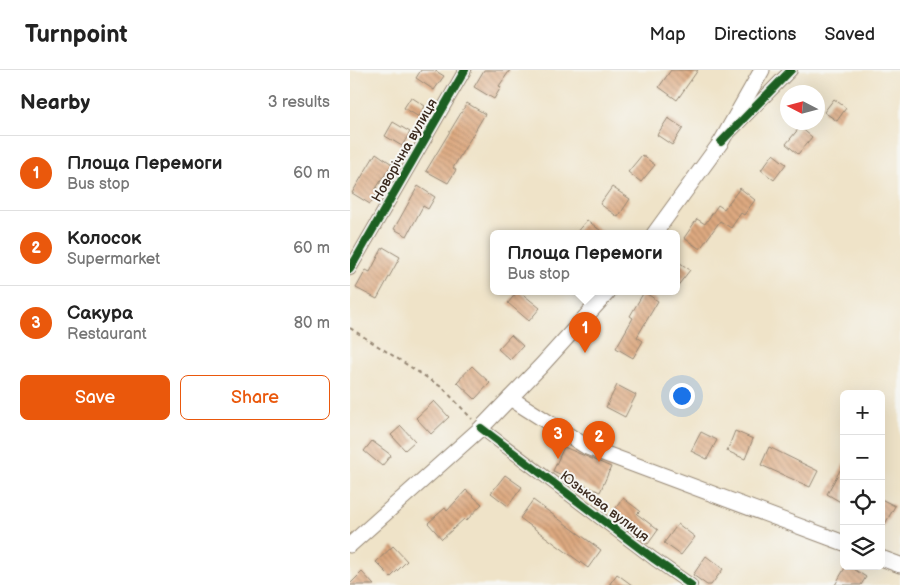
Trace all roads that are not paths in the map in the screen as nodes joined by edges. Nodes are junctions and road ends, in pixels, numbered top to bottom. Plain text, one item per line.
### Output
1 (465, 70) edge
2 (762, 70) edge
3 (791, 70) edge
4 (721, 142) junction
5 (657, 230) edge
6 (350, 269) edge
7 (605, 295) edge
8 (510, 398) junction
9 (481, 428) junction
10 (840, 542) edge
11 (350, 545) edge
12 (885, 559) edge
13 (900, 565) edge
14 (691, 585) edge

1 - 6 street, Новорічна вулиця
2 - 4 main road
3 - 4 street
4 - 5 main road
7 - 8 main road
8 - 9 main road
8 - 10 main road
9 - 11 main road
9 - 14 street, Юзькова вулиця
12 - 13 main road

